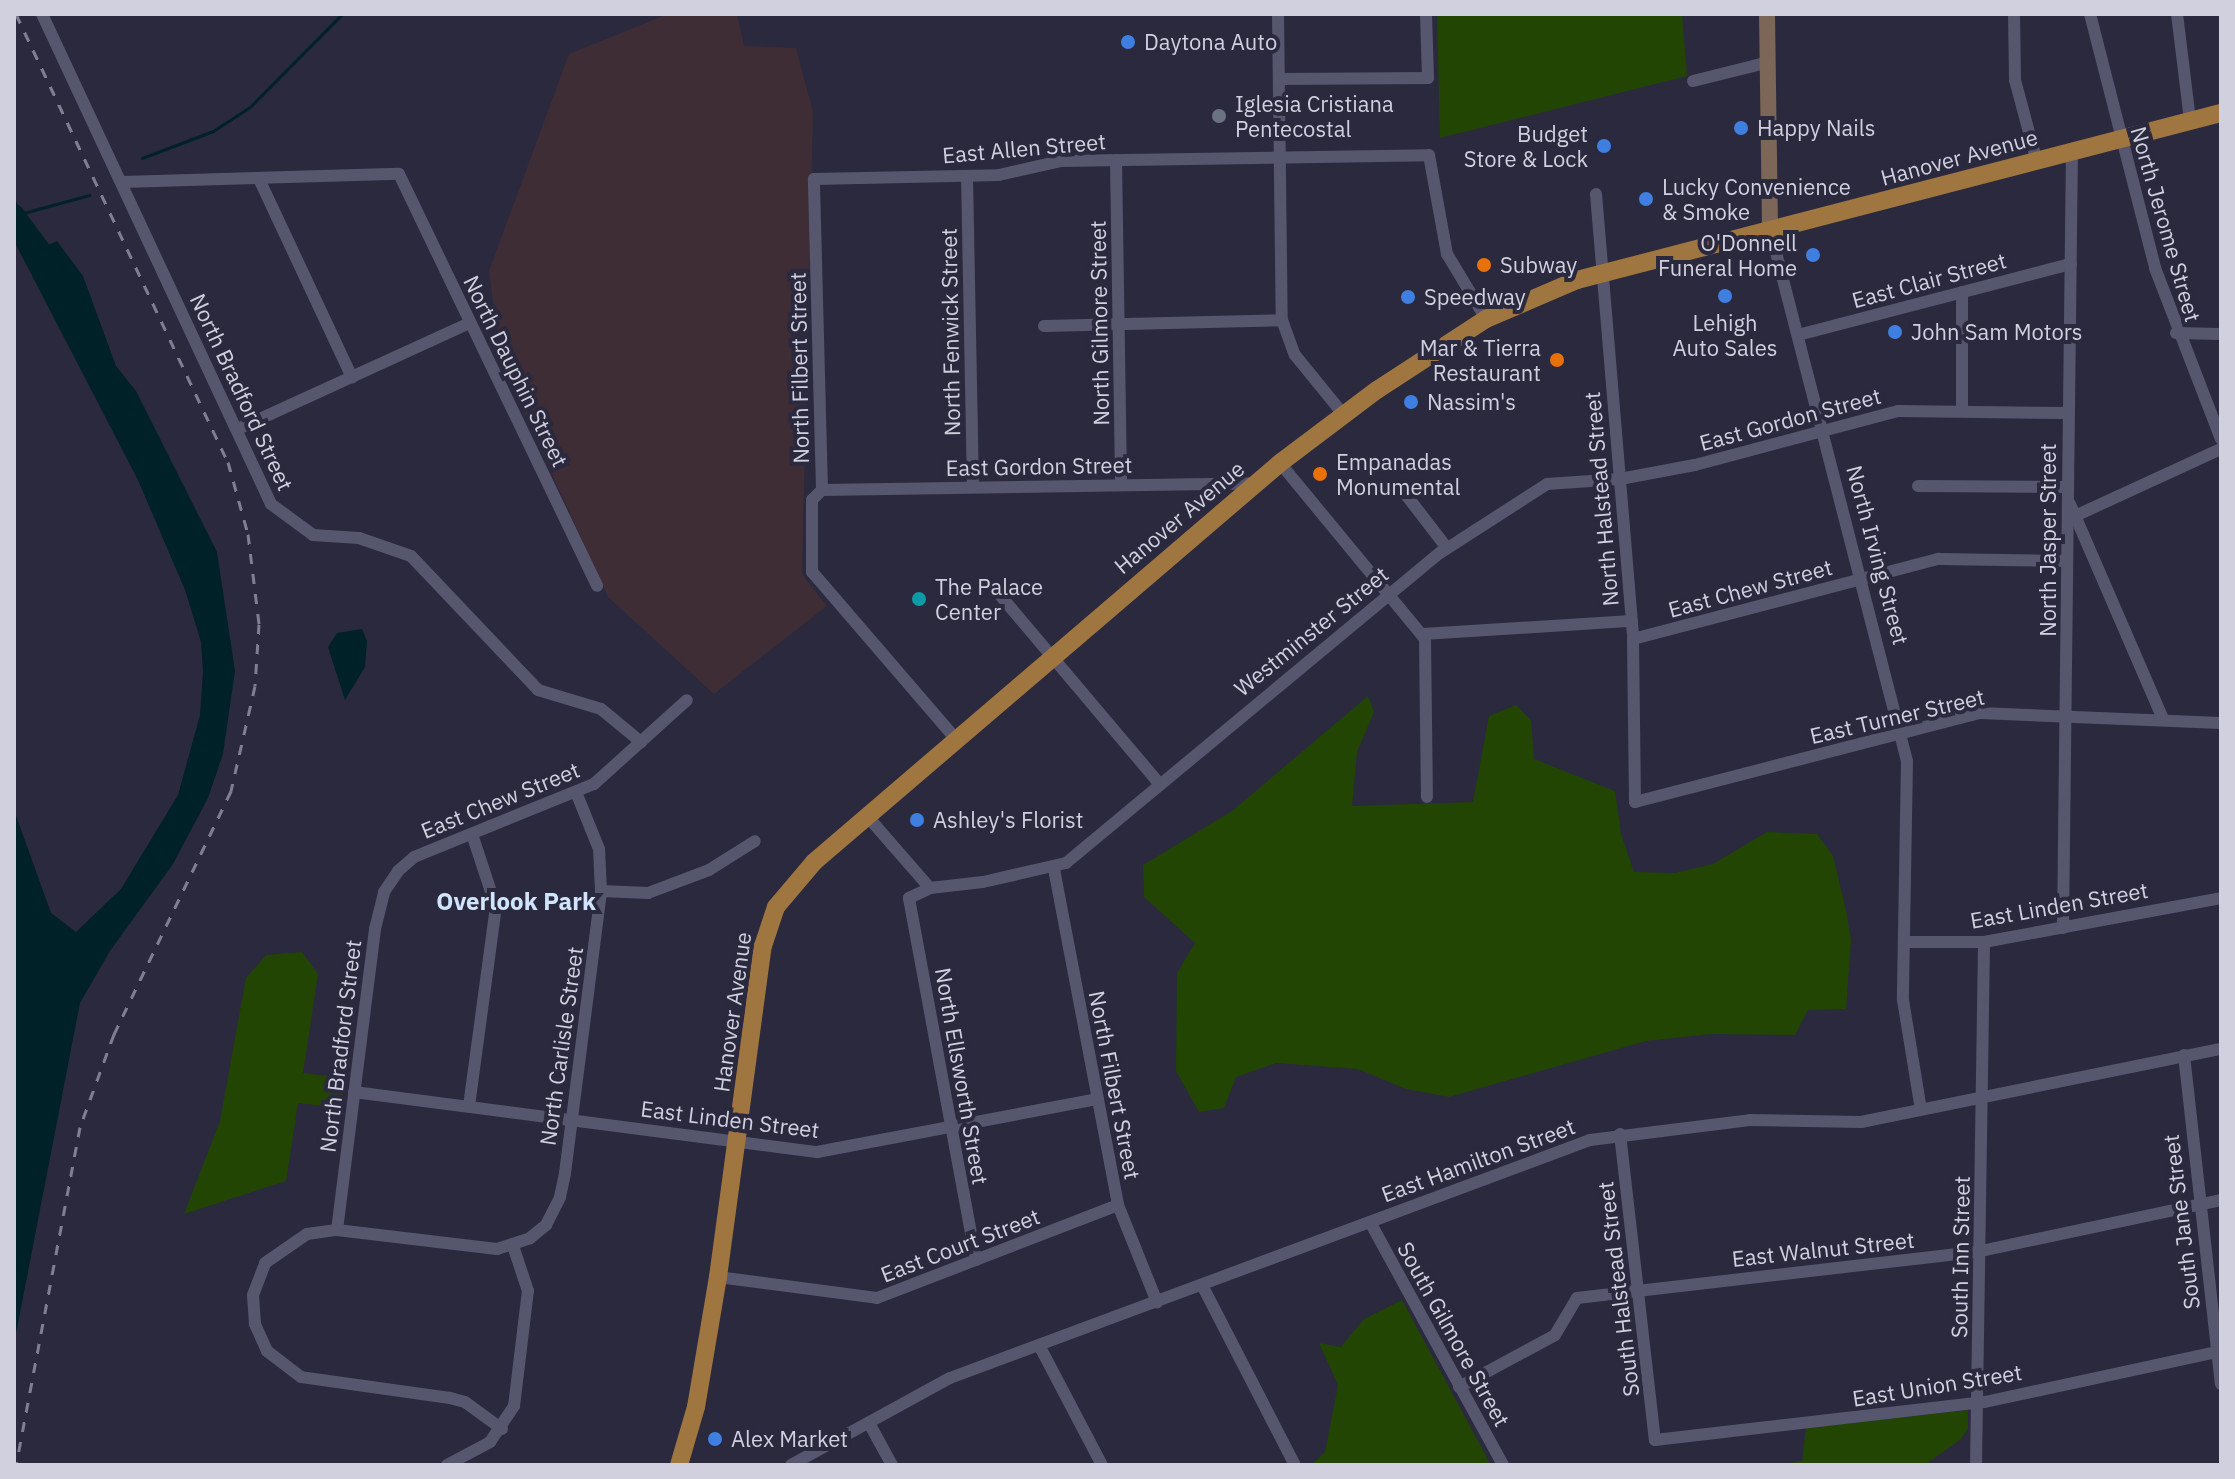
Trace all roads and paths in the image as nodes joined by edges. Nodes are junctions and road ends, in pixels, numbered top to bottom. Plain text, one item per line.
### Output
1 (42, 14) edge
2 (1278, 14) edge
3 (1426, 14) edge
4 (1767, 14) edge
5 (2014, 14) edge
6 (2090, 14) edge
7 (2177, 14) edge
8 (1769, 62) junction
9 (1279, 79) junction
10 (1693, 81) dead end
11 (2221, 113) edge
12 (2190, 120) junction
13 (2120, 139) junction
14 (2072, 152) junction
15 (1280, 157) junction
16 (1116, 160) junction
17 (2037, 162) junction
18 (967, 176) junction
19 (814, 179) joint
20 (260, 181) junction
21 (122, 182) junction
22 (1596, 194) dead end
23 (1770, 229) junction
24 (2071, 264) junction
25 (1603, 274) junction
26 (1962, 292) junction
27 (1486, 319) junction
28 (1282, 320) junction
29 (470, 323) junction
30 (1118, 323) junction
31 (1044, 326) dead end
32 (2176, 333) junction
33 (2221, 334) edge
34 (1798, 335) junction
35 (352, 377) junction
36 (1962, 411) junction
37 (2069, 413) junction
38 (1344, 415) junction
39 (238, 429) junction
40 (1823, 431) junction
41 (2221, 439) edge
42 (2221, 449) edge
43 (1280, 463) junction
44 (1620, 479) junction
45 (1258, 483) junction
46 (1121, 485) junction
47 (1918, 486) dead end
48 (973, 487) junction
49 (1400, 487) dead end
50 (822, 490) junction
51 (2068, 492) junction
52 (2075, 516) junction
53 (1447, 548) junction
54 (2067, 561) junction
55 (1861, 579) junction
56 (597, 586) dead end
57 (994, 588) dead end
58 (1390, 592) junction
59 (1632, 621) junction
60 (1423, 634) junction
61 (1633, 639) junction
62 (1051, 655) junction
63 (687, 700) dead end
64 (2065, 715) junction
65 (2163, 719) junction
66 (2221, 723) edge
67 (1902, 733) junction
68 (955, 738) junction
69 (641, 742) junction
70 (1159, 783) junction
71 (576, 792) junction
72 (1427, 797) dead end
73 (1635, 802) joint
74 (868, 817) junction
75 (472, 834) junction
76 (755, 841) dead end
77 (1054, 869) junction
78 (398, 871) joint
79 (930, 888) junction
80 (601, 891) junction
81 (2221, 898) edge
82 (2063, 928) junction
83 (1904, 942) junction
84 (1984, 942) junction
85 (2221, 1049) edge
86 (2184, 1055) junction
87 (354, 1092) junction
88 (1983, 1097) junction
89 (1098, 1099) junction
90 (469, 1106) junction
91 (1921, 1110) junction
92 (571, 1120) junction
93 (951, 1127) junction
94 (1620, 1134) junction
95 (738, 1142) junction
96 (2221, 1200) edge
97 (2198, 1203) junction
98 (1118, 1205) junction
99 (1370, 1222) junction
100 (337, 1230) junction
101 (513, 1246) junction
102 (1981, 1251) junction
103 (976, 1260) junction
104 (718, 1277) junction
105 (1202, 1285) junction
106 (1638, 1288) junction
107 (1157, 1302) junction
108 (1040, 1347) junction
109 (2219, 1351) edge
110 (2221, 1384) edge
111 (1459, 1387) junction
112 (1977, 1403) junction
113 (869, 1423) junction
114 (502, 1429) junction
115 (1655, 1440) joint
116 (447, 1465) edge
117 (679, 1465) edge
118 (791, 1465) edge
119 (892, 1465) edge
120 (1102, 1465) edge
121 (1295, 1465) edge
122 (1503, 1465) edge
123 (1976, 1465) edge

1 - 21 street, North Bradford Street
2 - 9 street
3 - 9 street
4 - 8 main road, North Irving Street
5 - 17 street
6 - 13 street, North Jerome Street
7 - 12 street
8 - 10 street
8 - 23 main road, North Irving Street
9 - 15 street
11 - 12 main road, Hanover Avenue
12 - 13 main road, Hanover Avenue
13 - 14 main road, Hanover Avenue
13 - 32 street, North Jerome Street
14 - 17 main road, Hanover Avenue
14 - 24 street, North Jasper Street
15 - 16 street, East Allen Street
15 - 27 street, East Allen Street
15 - 28 street
16 - 18 street, East Allen Street
16 - 30 street, North Gilmore Street
17 - 23 main road, Hanover Avenue
18 - 19 street, East Allen Street
18 - 48 street, North Fenwick Street
19 - 50 street, North Filbert Street
20 - 21 street
20 - 29 street, North Dauphin Street
20 - 35 street
21 - 39 street, North Bradford Street
22 - 25 street, North Halstead Street
23 - 25 main road, Hanover Avenue
23 - 34 street, North Irving Street
24 - 26 street, East Clair Street
24 - 37 street, North Jasper Street
25 - 27 main road, Hanover Avenue
25 - 44 street, North Halstead Street
26 - 34 street, East Clair Street
26 - 36 street
27 - 38 main road, Hanover Avenue
28 - 30 street
28 - 38 street
29 - 35 street
29 - 56 street, North Dauphin Street
30 - 31 street
30 - 46 street, North Gilmore Street
32 - 33 street
32 - 41 street, North Jerome Street
34 - 40 street, North Irving Street
35 - 39 street
36 - 37 street, East Gordon Street
36 - 40 street, East Gordon Street
37 - 51 street, North Jasper Street
38 - 43 main road, Hanover Avenue
39 - 69 street, North Bradford Street
40 - 44 street, East Gordon Street
40 - 55 street, North Irving Street
42 - 52 street
43 - 45 main road, Hanover Avenue
43 - 58 street
44 - 53 street, Westminster Street
44 - 59 street, North Halstead Street
45 - 46 street, East Gordon Street
45 - 62 main road, Hanover Avenue
46 - 48 street, East Gordon Street
47 - 51 street
48 - 50 street, East Gordon Street
49 - 53 street
50 - 68 street, North Filbert Street
51 - 52 street
51 - 54 street, North Jasper Street
52 - 65 street
53 - 58 street, Westminster Street
54 - 55 street, East Chew Street
54 - 64 street, North Jasper Street
55 - 61 street, East Chew Street
55 - 67 street, North Irving Street
57 - 62 street
58 - 60 street
58 - 70 street, Westminster Street
59 - 60 street
59 - 61 street, North Halstead Street
60 - 72 street
61 - 73 street, North Halstead Street
62 - 68 main road, Hanover Avenue
62 - 70 street
63 - 69 street, East Chew Street
64 - 65 street, East Turner Street
64 - 67 street, East Turner Street
64 - 82 street, North Jasper Street
65 - 66 street, East Turner Street
67 - 73 street, East Turner Street
67 - 83 street, North Irving Street
68 - 74 main road, Hanover Avenue
69 - 71 street, East Chew Street
70 - 77 street, Westminster Street
71 - 75 street, East Chew Street
71 - 80 street, North Carlisle Street
74 - 79 street
74 - 95 main road, Hanover Avenue
75 - 78 street, East Chew Street
75 - 90 street
76 - 80 street
77 - 79 street
77 - 89 street, North Filbert Street
78 - 87 street, North Bradford Street
79 - 93 street, North Ellsworth Street
80 - 92 street, North Carlisle Street
81 - 82 street, East Linden Street
82 - 84 street, East Linden Street
83 - 84 street, East Linden Street
83 - 91 street, North Irving Street
84 - 88 street, South Inn Street
85 - 86 street, East Hamilton Street
86 - 88 street, East Hamilton Street
86 - 97 street, South Jane Street
87 - 90 street, East Linden Street
87 - 100 street, North Bradford Street
88 - 91 street, East Hamilton Street
88 - 102 street, South Inn Street
89 - 93 street, East Linden Street
89 - 98 street, North Filbert Street
90 - 92 street, East Linden Street
91 - 94 street, East Hamilton Street
92 - 95 street, East Linden Street
92 - 101 street, North Carlisle Street
93 - 95 street, East Linden Street
93 - 103 street, North Ellsworth Street
94 - 99 street, East Hamilton Street
94 - 106 street, South Halstead Street
95 - 104 main road, Hanover Avenue
96 - 97 street, East Walnut Street
97 - 102 street, East Walnut Street
97 - 109 street, South Jane Street
98 - 103 street, East Court Street
98 - 107 street, North Filbert Street
99 - 105 street, East Hamilton Street
99 - 111 street, South Gilmore Street
100 - 101 street
100 - 114 street
101 - 114 street
102 - 106 street, East Walnut Street
102 - 112 street, South Inn Street
103 - 104 street, East Court Street
104 - 117 main road, Hanover Avenue
105 - 107 street, East Hamilton Street
105 - 121 street
106 - 111 street, East Walnut Street
106 - 115 street, South Halstead Street
107 - 108 street, East Hamilton Street
108 - 113 street, East Hamilton Street
108 - 120 street
109 - 110 street, South Jane Street
109 - 112 street, East Union Street
111 - 122 street, South Gilmore Street
112 - 115 street, East Union Street
112 - 123 street, South Inn Street
113 - 118 street, East Hamilton Street
113 - 119 street
114 - 116 street

